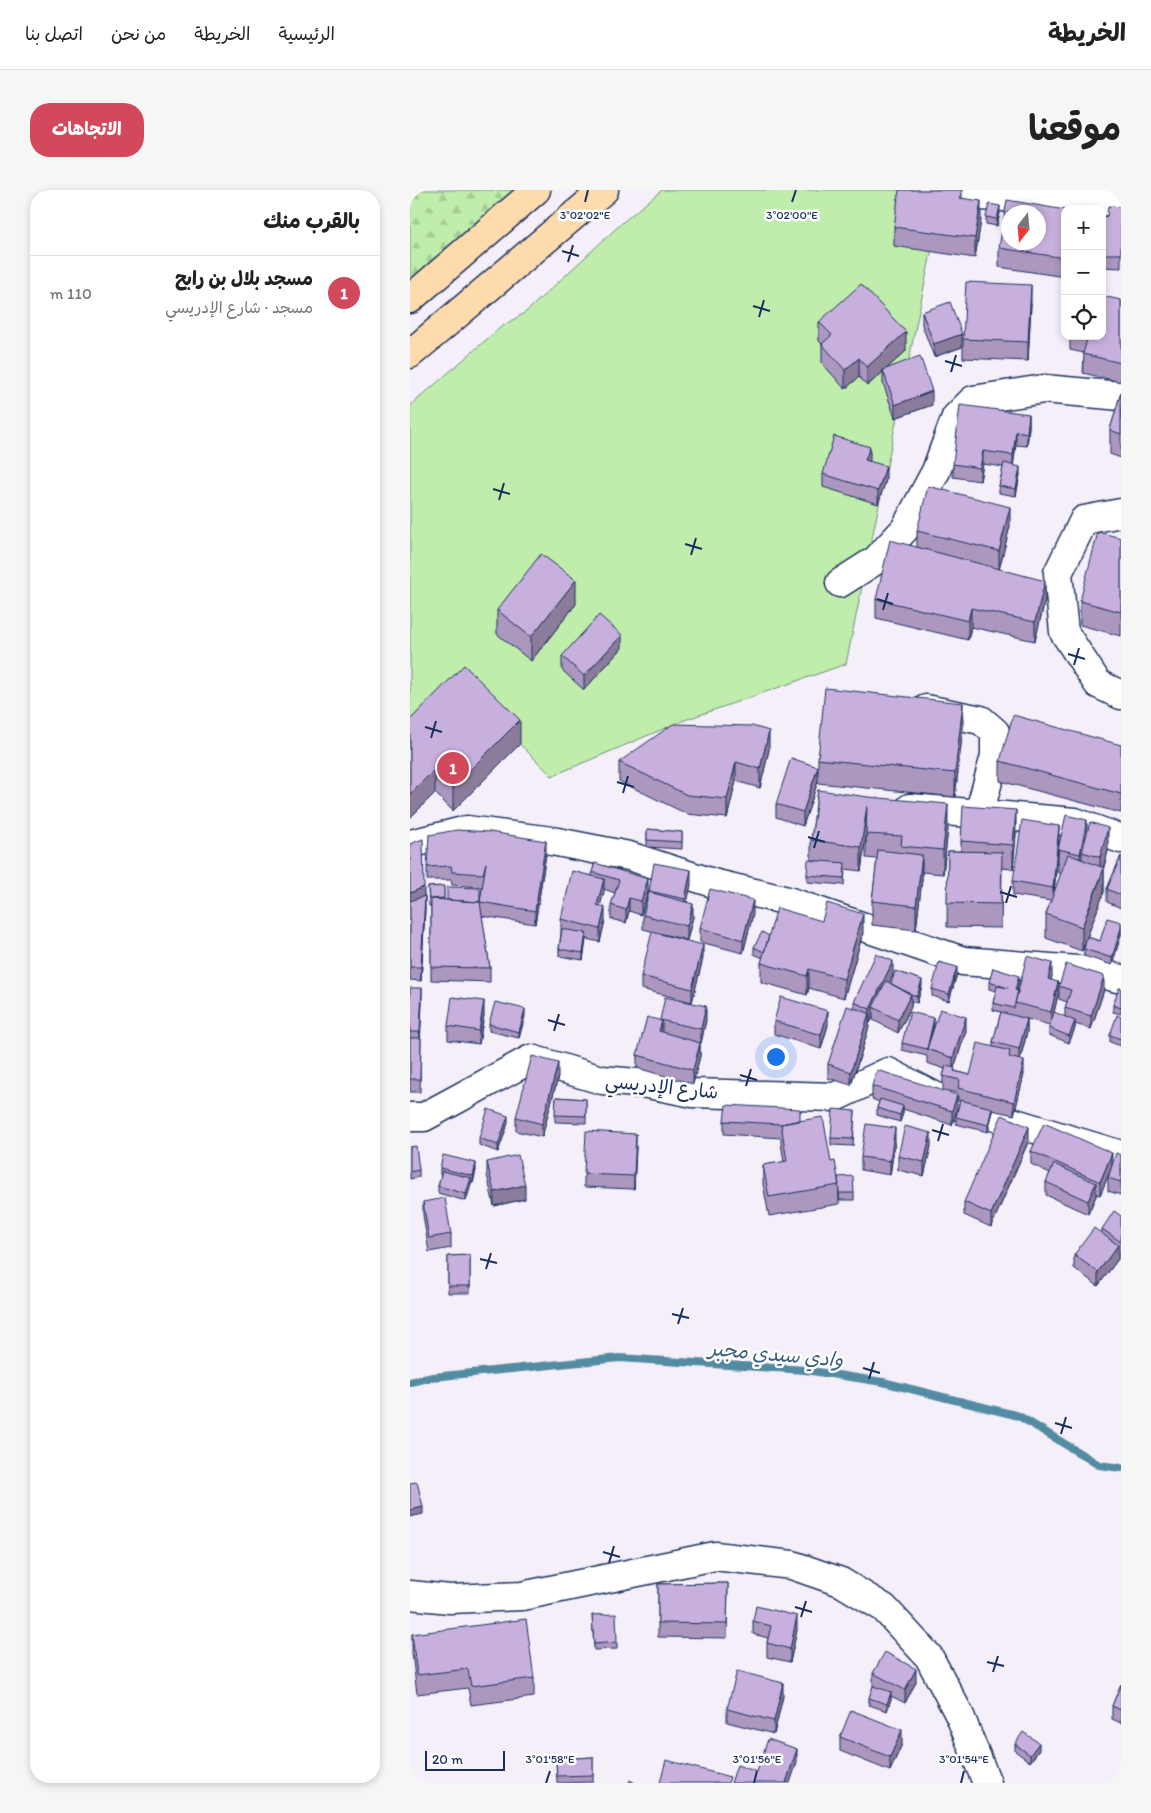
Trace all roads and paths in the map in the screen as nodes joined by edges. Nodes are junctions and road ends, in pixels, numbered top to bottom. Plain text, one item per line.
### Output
1 (536, 190) edge
2 (604, 190) edge
3 (956, 195) edge
4 (1121, 202) edge
5 (410, 299) edge
6 (410, 354) edge
7 (1121, 396) edge
8 (1121, 513) edge
9 (840, 583) dead end
10 (1121, 696) edge
11 (905, 705) edge
12 (888, 806) edge
13 (979, 814) junction
14 (1121, 838) edge
15 (410, 844) edge
16 (1121, 979) edge
17 (410, 1116) edge
18 (1121, 1155) edge
19 (410, 1595) edge
20 (987, 1783) edge

1 - 5 highway
2 - 6 highway
3 - 4 street
7 - 9 street
8 - 10 street
11 - 13 street
12 - 13 street
13 - 14 street
15 - 16 street
17 - 18 street, شارع الإدريسي
19 - 20 street

